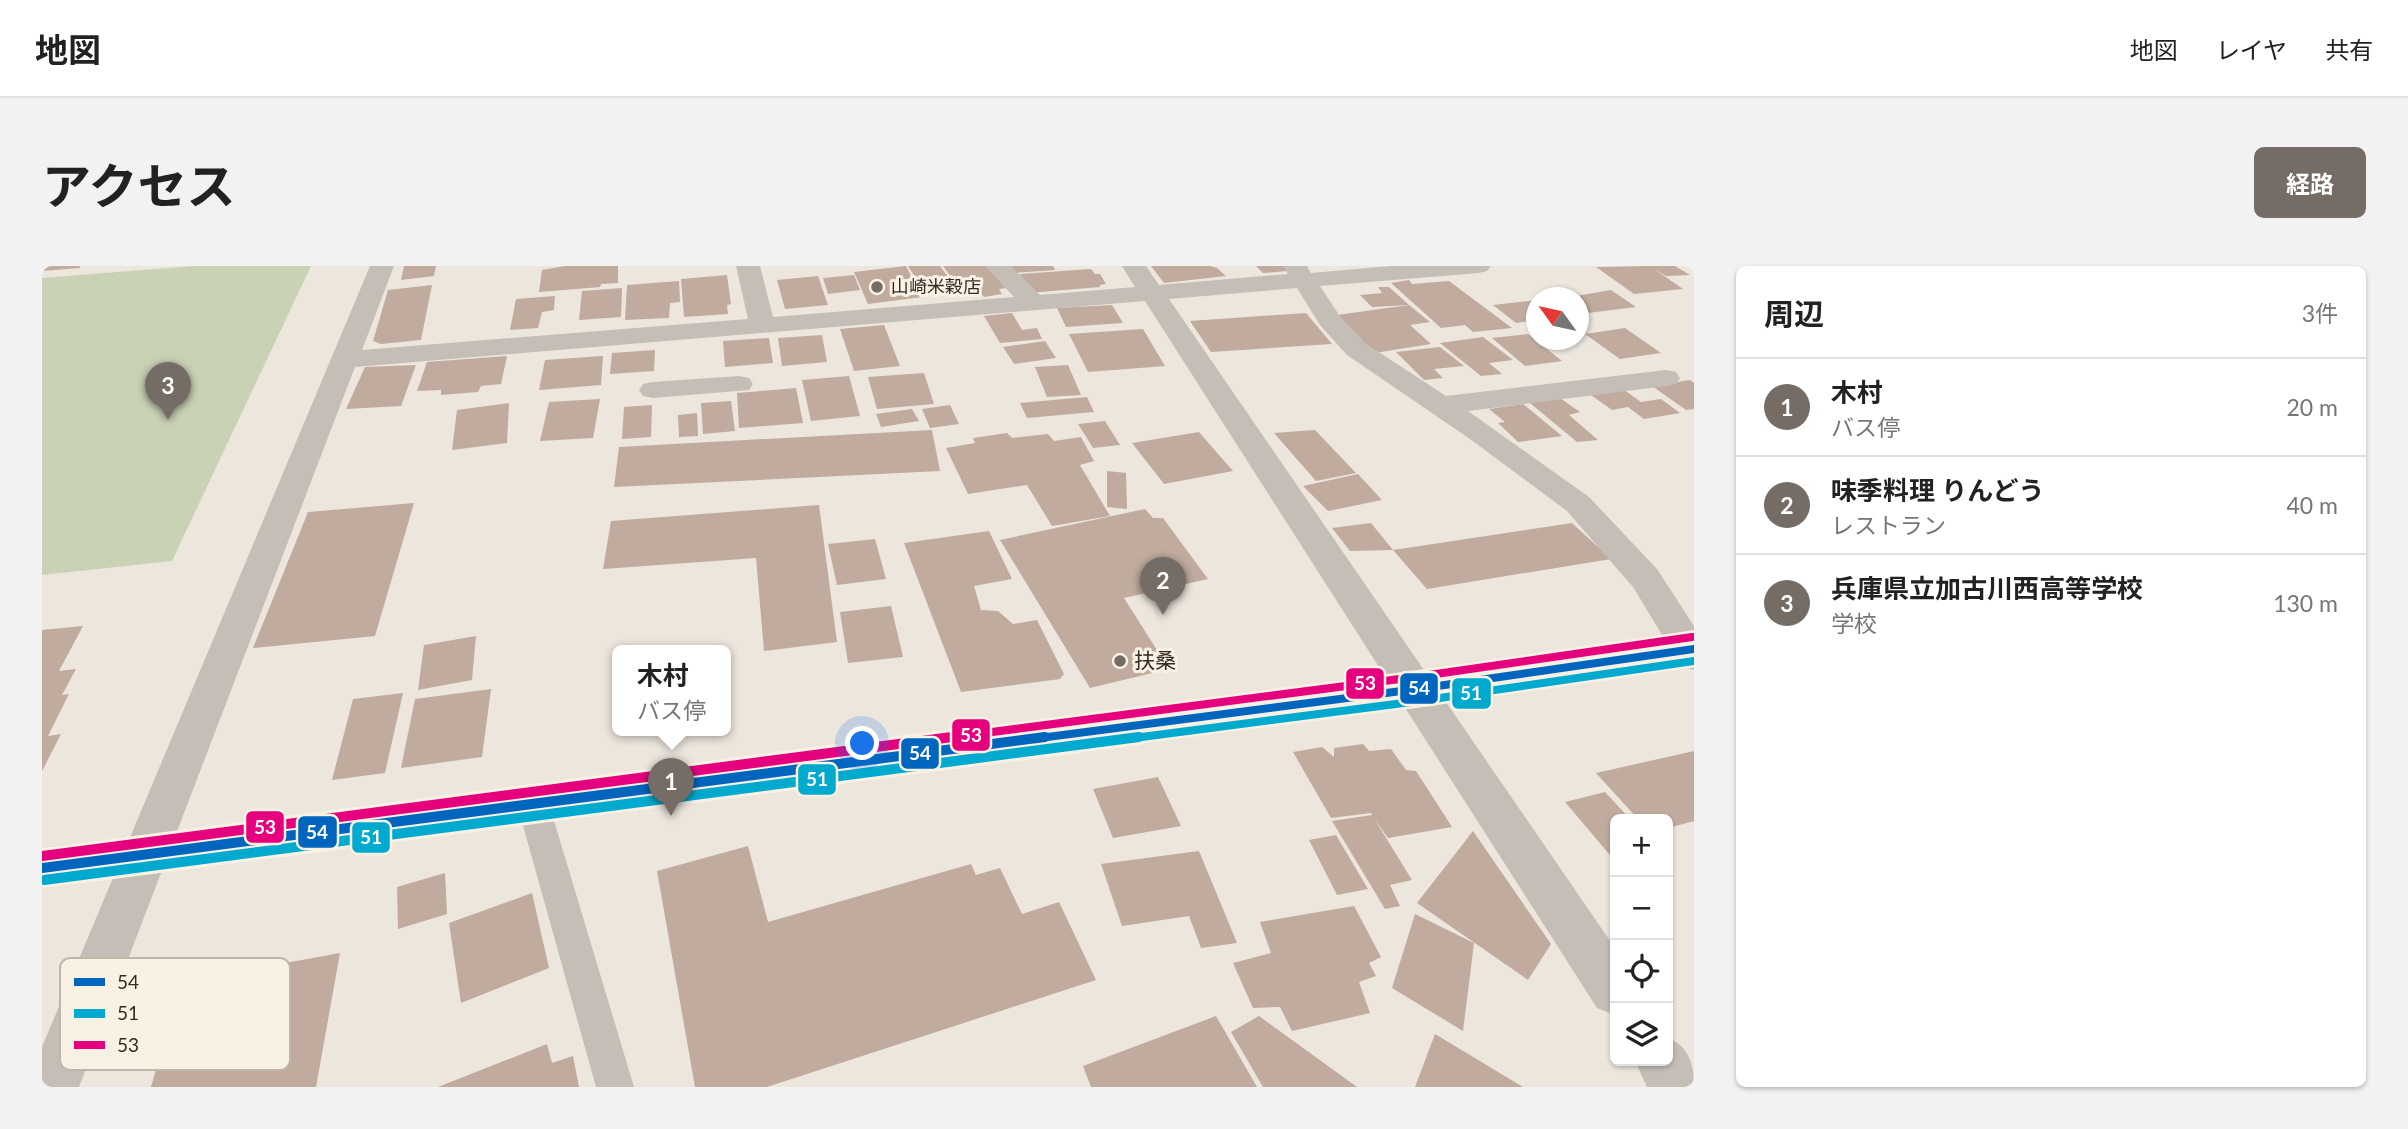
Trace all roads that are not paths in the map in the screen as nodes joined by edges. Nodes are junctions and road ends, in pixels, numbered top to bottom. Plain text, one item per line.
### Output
1 (382, 266) edge
2 (748, 266) edge
3 (997, 266) edge
4 (1479, 266) edge
5 (1300, 273) edge
6 (1143, 279) edge
7 (1033, 302) junction
8 (762, 325) junction
9 (692, 359) junction
10 (344, 360) junction
11 (1666, 378) dead end
12 (739, 384) dead end
13 (653, 390) dead end
14 (1438, 406) junction
15 (1692, 651) edge
16 (1417, 689) junction
17 (533, 804) junction
18 (145, 854) junction
19 (42, 868) edge
20 (103, 958) edge
21 (1610, 983) edge
22 (1664, 1066) edge
23 (60, 1067) edge
24 (52, 1087) edge
25 (615, 1087) edge
26 (1678, 1087) edge

1 - 10 street
2 - 8 street
3 - 7 street
4 - 5 street
5 - 6 street
5 - 14 street
6 - 7 street
6 - 16 street
7 - 8 street
8 - 9 street
9 - 10 street
9 - 12 street
9 - 13 street
10 - 18 street
11 - 14 street
14 - 15 street
15 - 16 street
16 - 17 street
16 - 21 street
17 - 18 street
17 - 25 lane
18 - 19 street
18 - 20 street
22 - 26 street
23 - 24 street

